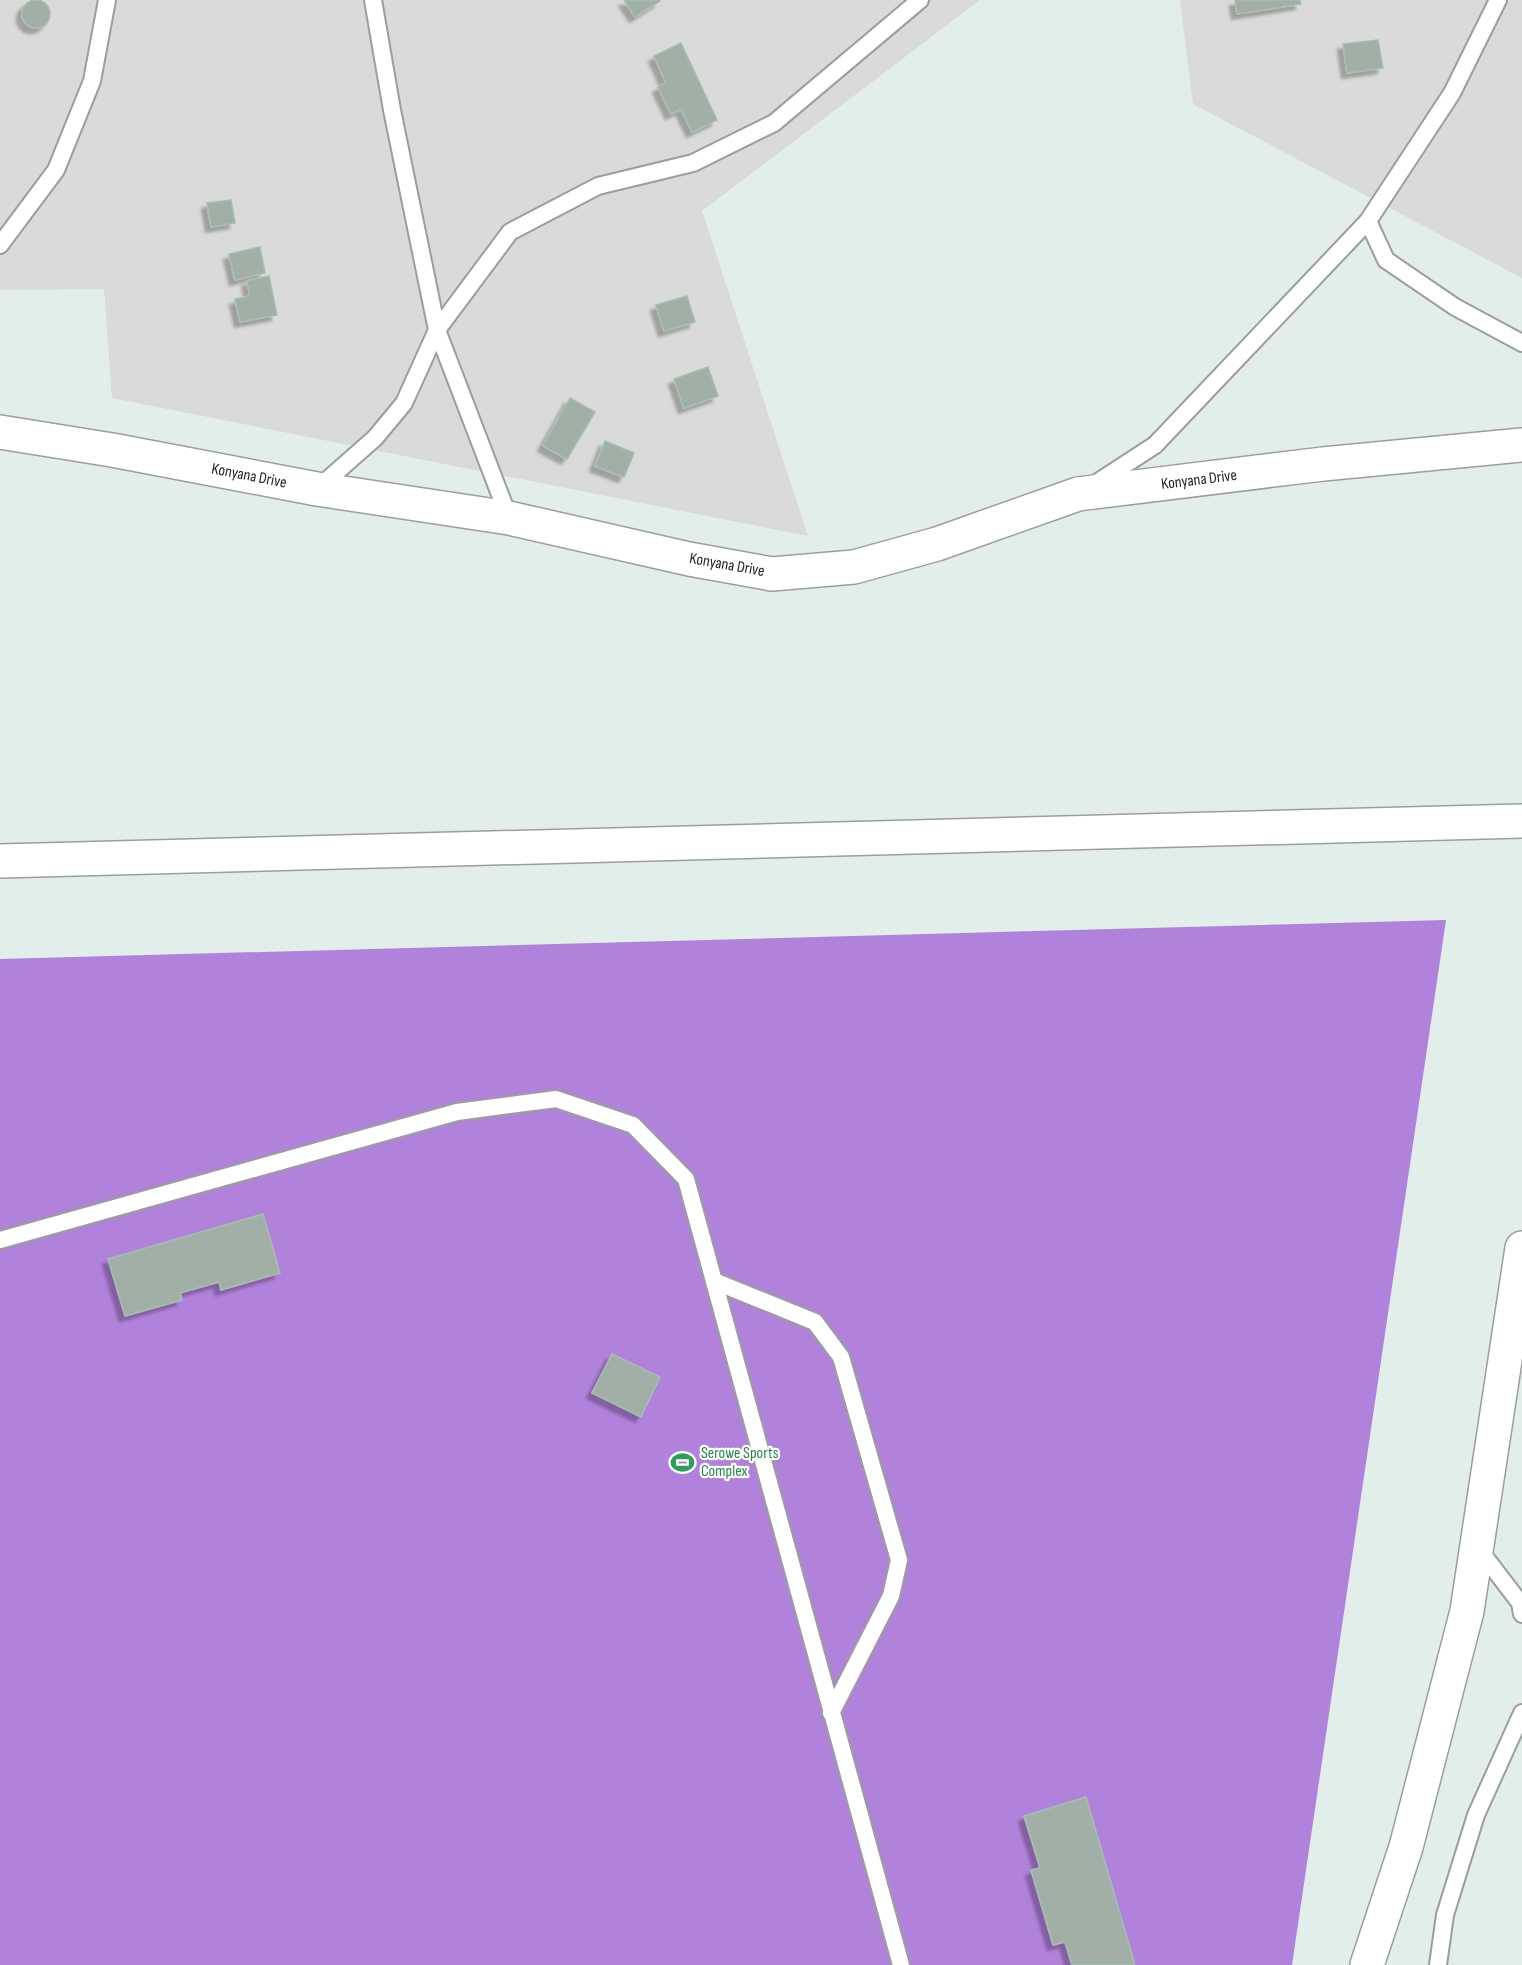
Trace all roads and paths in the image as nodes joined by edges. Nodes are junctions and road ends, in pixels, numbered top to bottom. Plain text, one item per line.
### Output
1 (107, 0) edge
2 (373, 0) edge
3 (920, 0) edge
4 (1498, 0) edge
5 (1368, 221) junction
6 (0, 245) edge
7 (437, 330) junction
8 (1522, 343) edge
9 (0, 432) edge
10 (1522, 445) edge
11 (317, 489) junction
12 (1078, 494) junction
13 (509, 518) junction
14 (1522, 821) edge
15 (0, 861) edge
16 (0, 1240) edge
17 (1522, 1248) edge
18 (714, 1281) junction
19 (1477, 1548) junction
20 (1522, 1614) edge
21 (831, 1713) junction
22 (1522, 1713) edge
23 (901, 1965) edge
24 (1367, 1965) edge
25 (1438, 1965) edge

1 - 6 lane
2 - 7 lane
3 - 7 lane
4 - 5 lane
5 - 8 lane
5 - 12 lane
7 - 11 lane
7 - 13 lane
9 - 11 street, Konyana Drive
10 - 12 street, Konyana Drive
11 - 13 street, Konyana Drive
12 - 13 street, Konyana Drive
14 - 15 street
16 - 18 lane
17 - 19 street
18 - 21 lane
18 - 21 lane
19 - 20 lane
19 - 24 street
21 - 23 lane
22 - 25 lane

